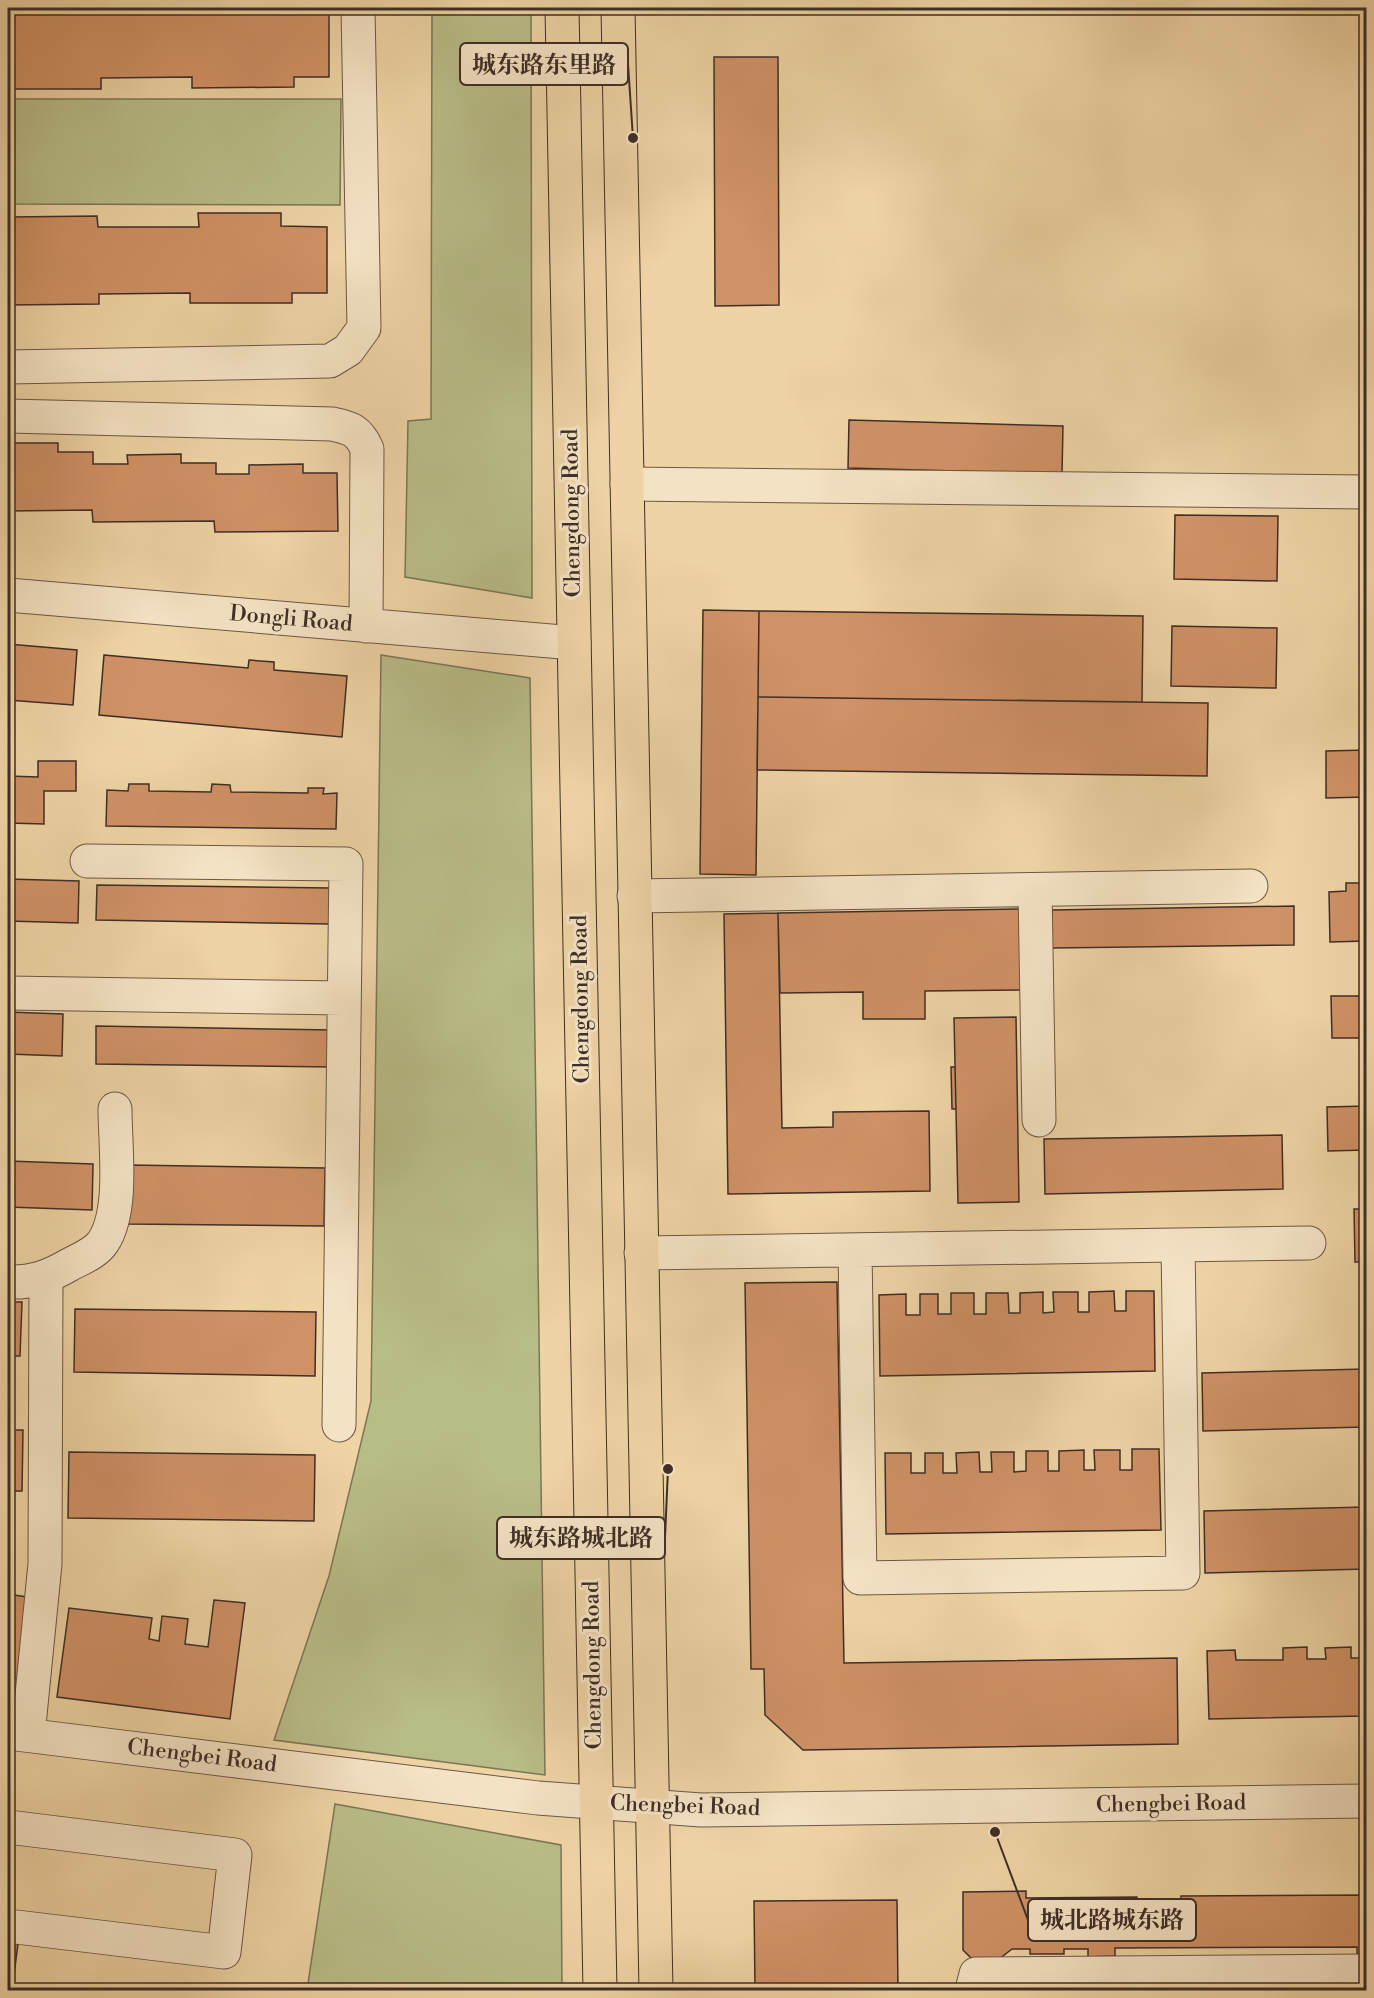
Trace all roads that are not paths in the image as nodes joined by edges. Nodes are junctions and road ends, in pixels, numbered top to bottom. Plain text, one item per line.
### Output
1 (358, 8) edge
2 (562, 8) edge
3 (618, 8) edge
4 (8, 367) edge
5 (8, 416) edge
6 (627, 484) junction
7 (1366, 492) edge
8 (8, 595) edge
9 (366, 626) junction
10 (574, 643) junction
11 (87, 861) dead end
12 (1251, 886) dead end
13 (1035, 890) junction
14 (634, 896) junction
15 (8, 993) edge
16 (343, 998) junction
17 (115, 1109) dead end
18 (1039, 1120) dead end
19 (1309, 1243) dead end
20 (1178, 1245) junction
21 (855, 1250) junction
22 (641, 1253) junction
23 (45, 1278) junction
24 (8, 1282) edge
25 (339, 1425) dead end
26 (18, 1734) edge
27 (1366, 1801) edge
28 (596, 1802) junction
29 (652, 1807) junction
30 (8, 1827) edge
31 (8, 1926) edge
32 (1366, 1971) edge
33 (600, 1990) edge
34 (656, 1990) edge
35 (972, 1990) edge

1 - 4 street
2 - 10 main road, Chengdong Road
3 - 6 main road
5 - 9 street
6 - 7 street
6 - 14 main road
8 - 9 street, Dongli Road
9 - 10 street, Dongli Road
10 - 28 main road, Chengdong Road
11 - 16 street
12 - 13 street
13 - 14 street
13 - 18 street
14 - 22 main road
15 - 16 street
16 - 25 street
17 - 23 street
19 - 20 street
20 - 21 street
20 - 21 street
21 - 22 street
22 - 29 main road
23 - 24 street
23 - 26 street
26 - 28 street, Chengbei Road
27 - 29 street, Chengbei Road
28 - 29 street, Chengbei Road
28 - 33 main road, Chengdong Road
29 - 34 main road
30 - 31 street
32 - 35 street

